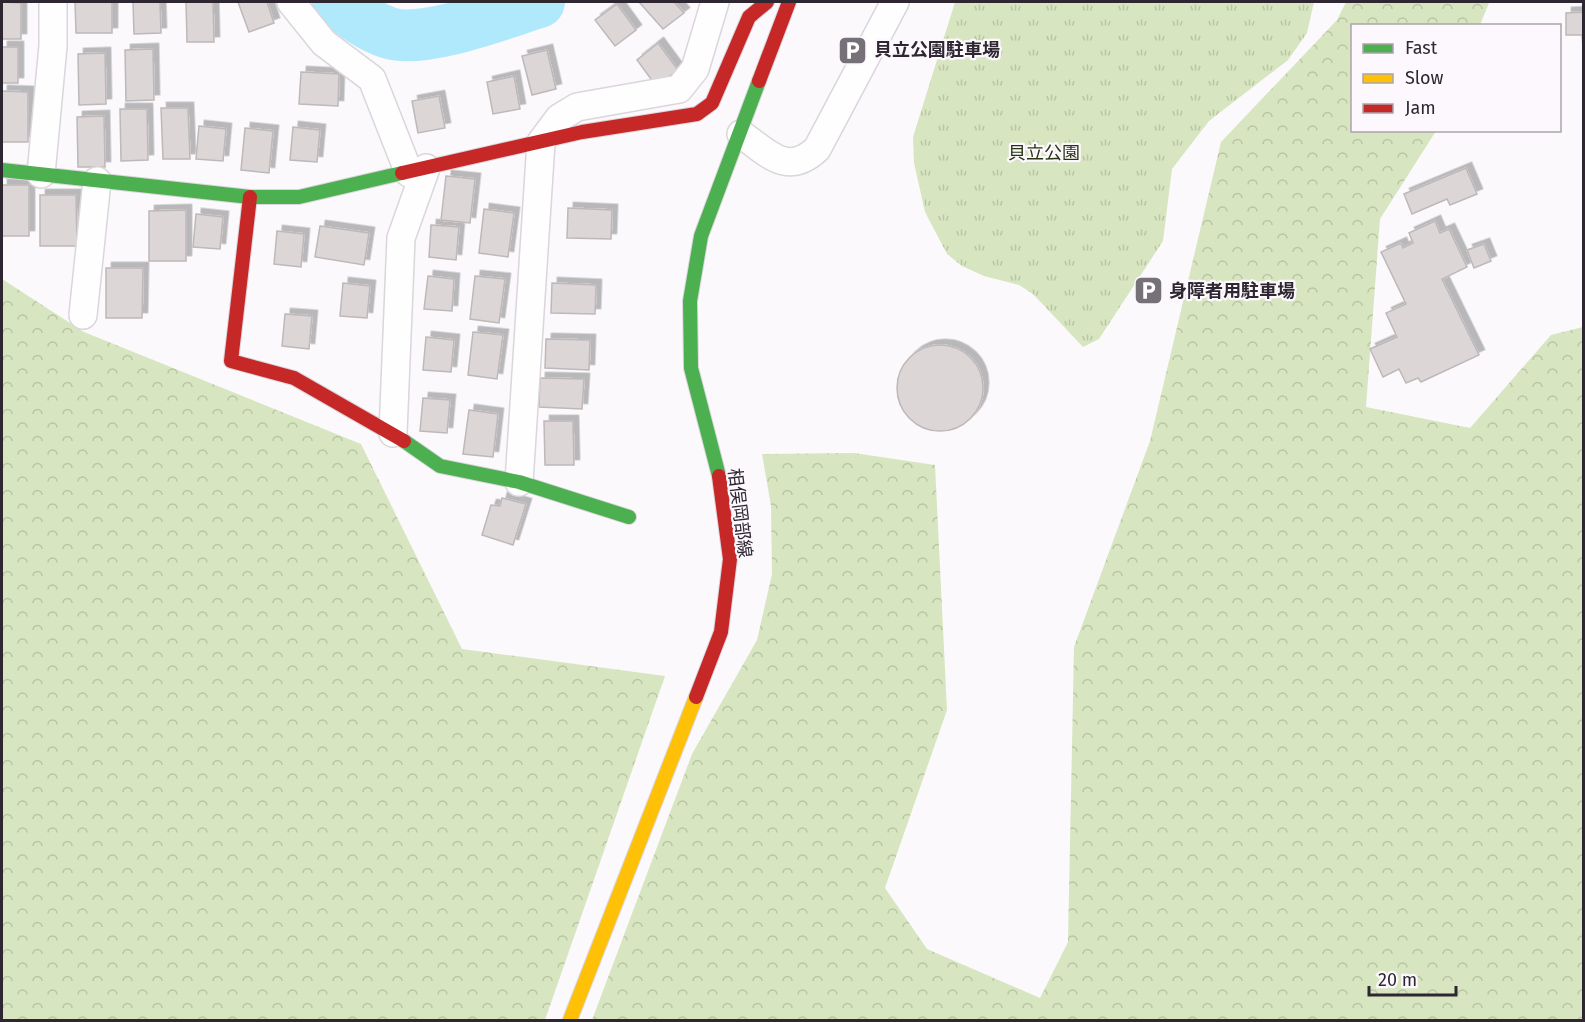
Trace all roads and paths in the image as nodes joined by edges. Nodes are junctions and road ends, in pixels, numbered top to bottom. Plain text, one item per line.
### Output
1 (53, 2) edge
2 (291, 2) edge
3 (715, 2) edge
4 (766, 2) edge
5 (789, 2) edge
6 (895, 2) edge
7 (741, 134) junction
8 (541, 142) junction
9 (2, 170) edge
10 (418, 171) junction
11 (41, 174) junction
12 (97, 181) junction
13 (250, 197) junction
14 (83, 315) dead end
15 (393, 433) junction
16 (519, 482) junction
17 (629, 517) dead end
18 (570, 1020) edge

1 - 11 street
2 - 10 street
3 - 8 street
4 - 8 street
5 - 7 street, 相俣岡部線
6 - 7 street
7 - 18 street, 相俣岡部線
8 - 10 street
8 - 16 street
9 - 11 street
10 - 13 street
10 - 15 street
11 - 12 street
12 - 13 street
12 - 14 street
13 - 15 street
15 - 16 street
16 - 17 street

